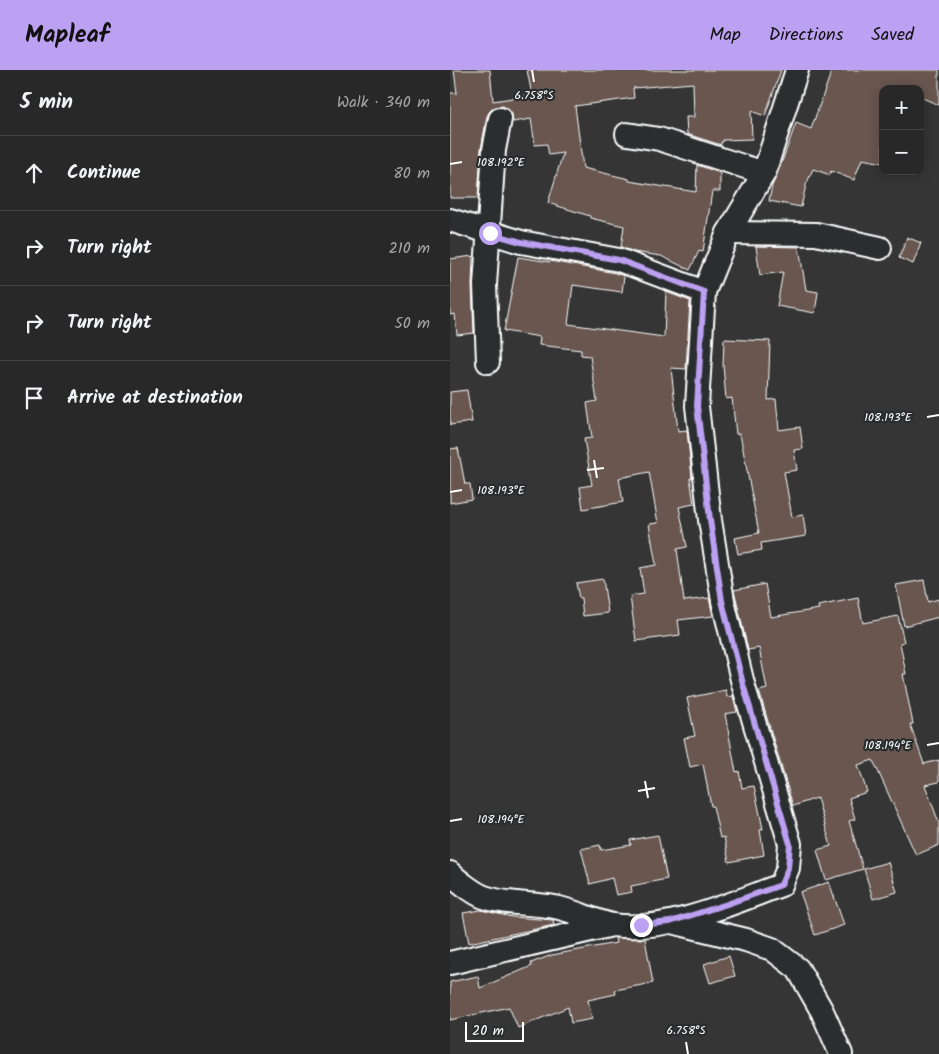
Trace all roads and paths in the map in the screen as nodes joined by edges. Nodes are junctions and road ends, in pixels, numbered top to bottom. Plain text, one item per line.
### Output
1 (797, 70) edge
2 (500, 120) dead end
3 (627, 134) dead end
4 (764, 173) junction
5 (450, 220) edge
6 (728, 232) junction
7 (490, 233) junction
8 (880, 248) dead end
9 (704, 292) junction
10 (488, 362) dead end
11 (450, 873) edge
12 (670, 922) junction
13 (612, 925) junction
14 (450, 963) edge
15 (841, 1054) edge

1 - 4 street
2 - 7 street
3 - 4 street
4 - 6 street
5 - 7 street
6 - 8 street
6 - 9 street
7 - 9 street
7 - 10 street
9 - 12 street
11 - 13 street
12 - 13 street
12 - 15 street
13 - 14 street

